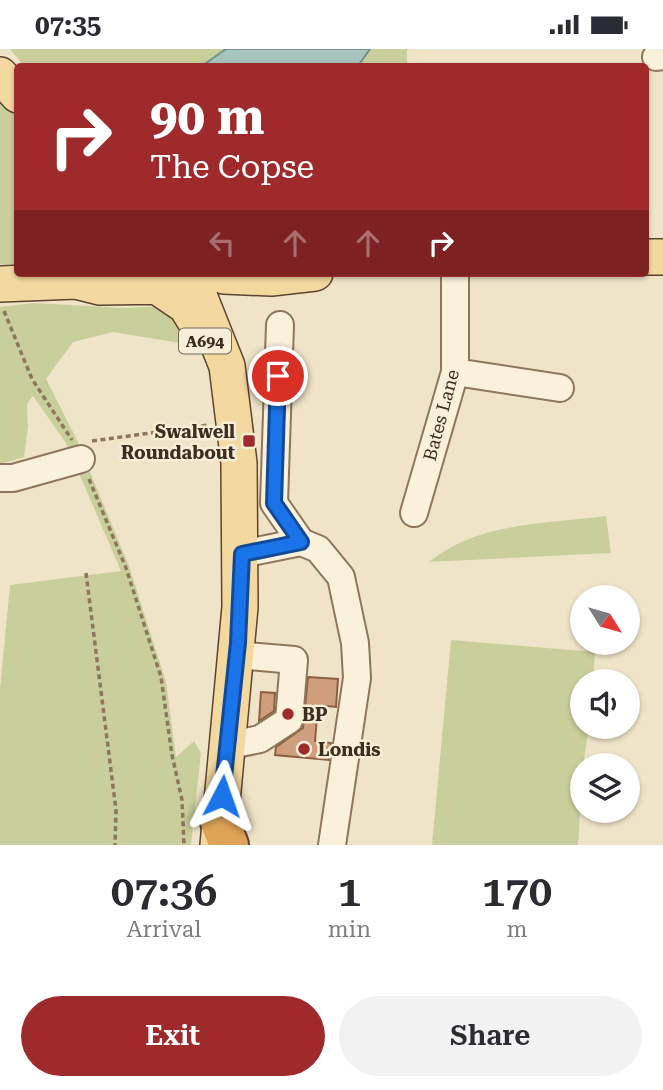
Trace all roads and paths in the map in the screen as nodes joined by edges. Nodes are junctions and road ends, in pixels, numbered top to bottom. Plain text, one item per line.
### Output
1 (0, 75) edge
2 (14, 91) edge
3 (78, 277) edge
4 (98, 277) edge
5 (280, 277) edge
6 (455, 277) edge
7 (202, 282) edge
8 (17, 283) edge
9 (0, 303) edge
10 (280, 325) dead end
11 (455, 372) junction
12 (560, 388) dead end
13 (234, 415) junction
14 (78, 451) junction
15 (0, 478) edge
16 (414, 513) dead end
17 (301, 542) junction
18 (242, 554) junction
19 (86, 573) dead end
20 (236, 655) junction
21 (226, 746) junction
22 (223, 837) edge
23 (115, 845) edge
24 (184, 845) edge
25 (332, 845) edge

1 - 2 main road
3 - 8 main road
4 - 7 main road
5 - 7 main road
6 - 11 street, Bates Lane
7 - 13 main road, A694
7 - 13 main road, A694
9 - 14 path
10 - 17 street
11 - 12 street
11 - 16 street, Bates Lane
13 - 14 path
13 - 18 main road, A694
14 - 15 street
14 - 24 path
17 - 18 street
17 - 25 street
18 - 20 main road, A694
19 - 23 path
20 - 21 main road, A694
20 - 21 street
21 - 22 main road, A694

